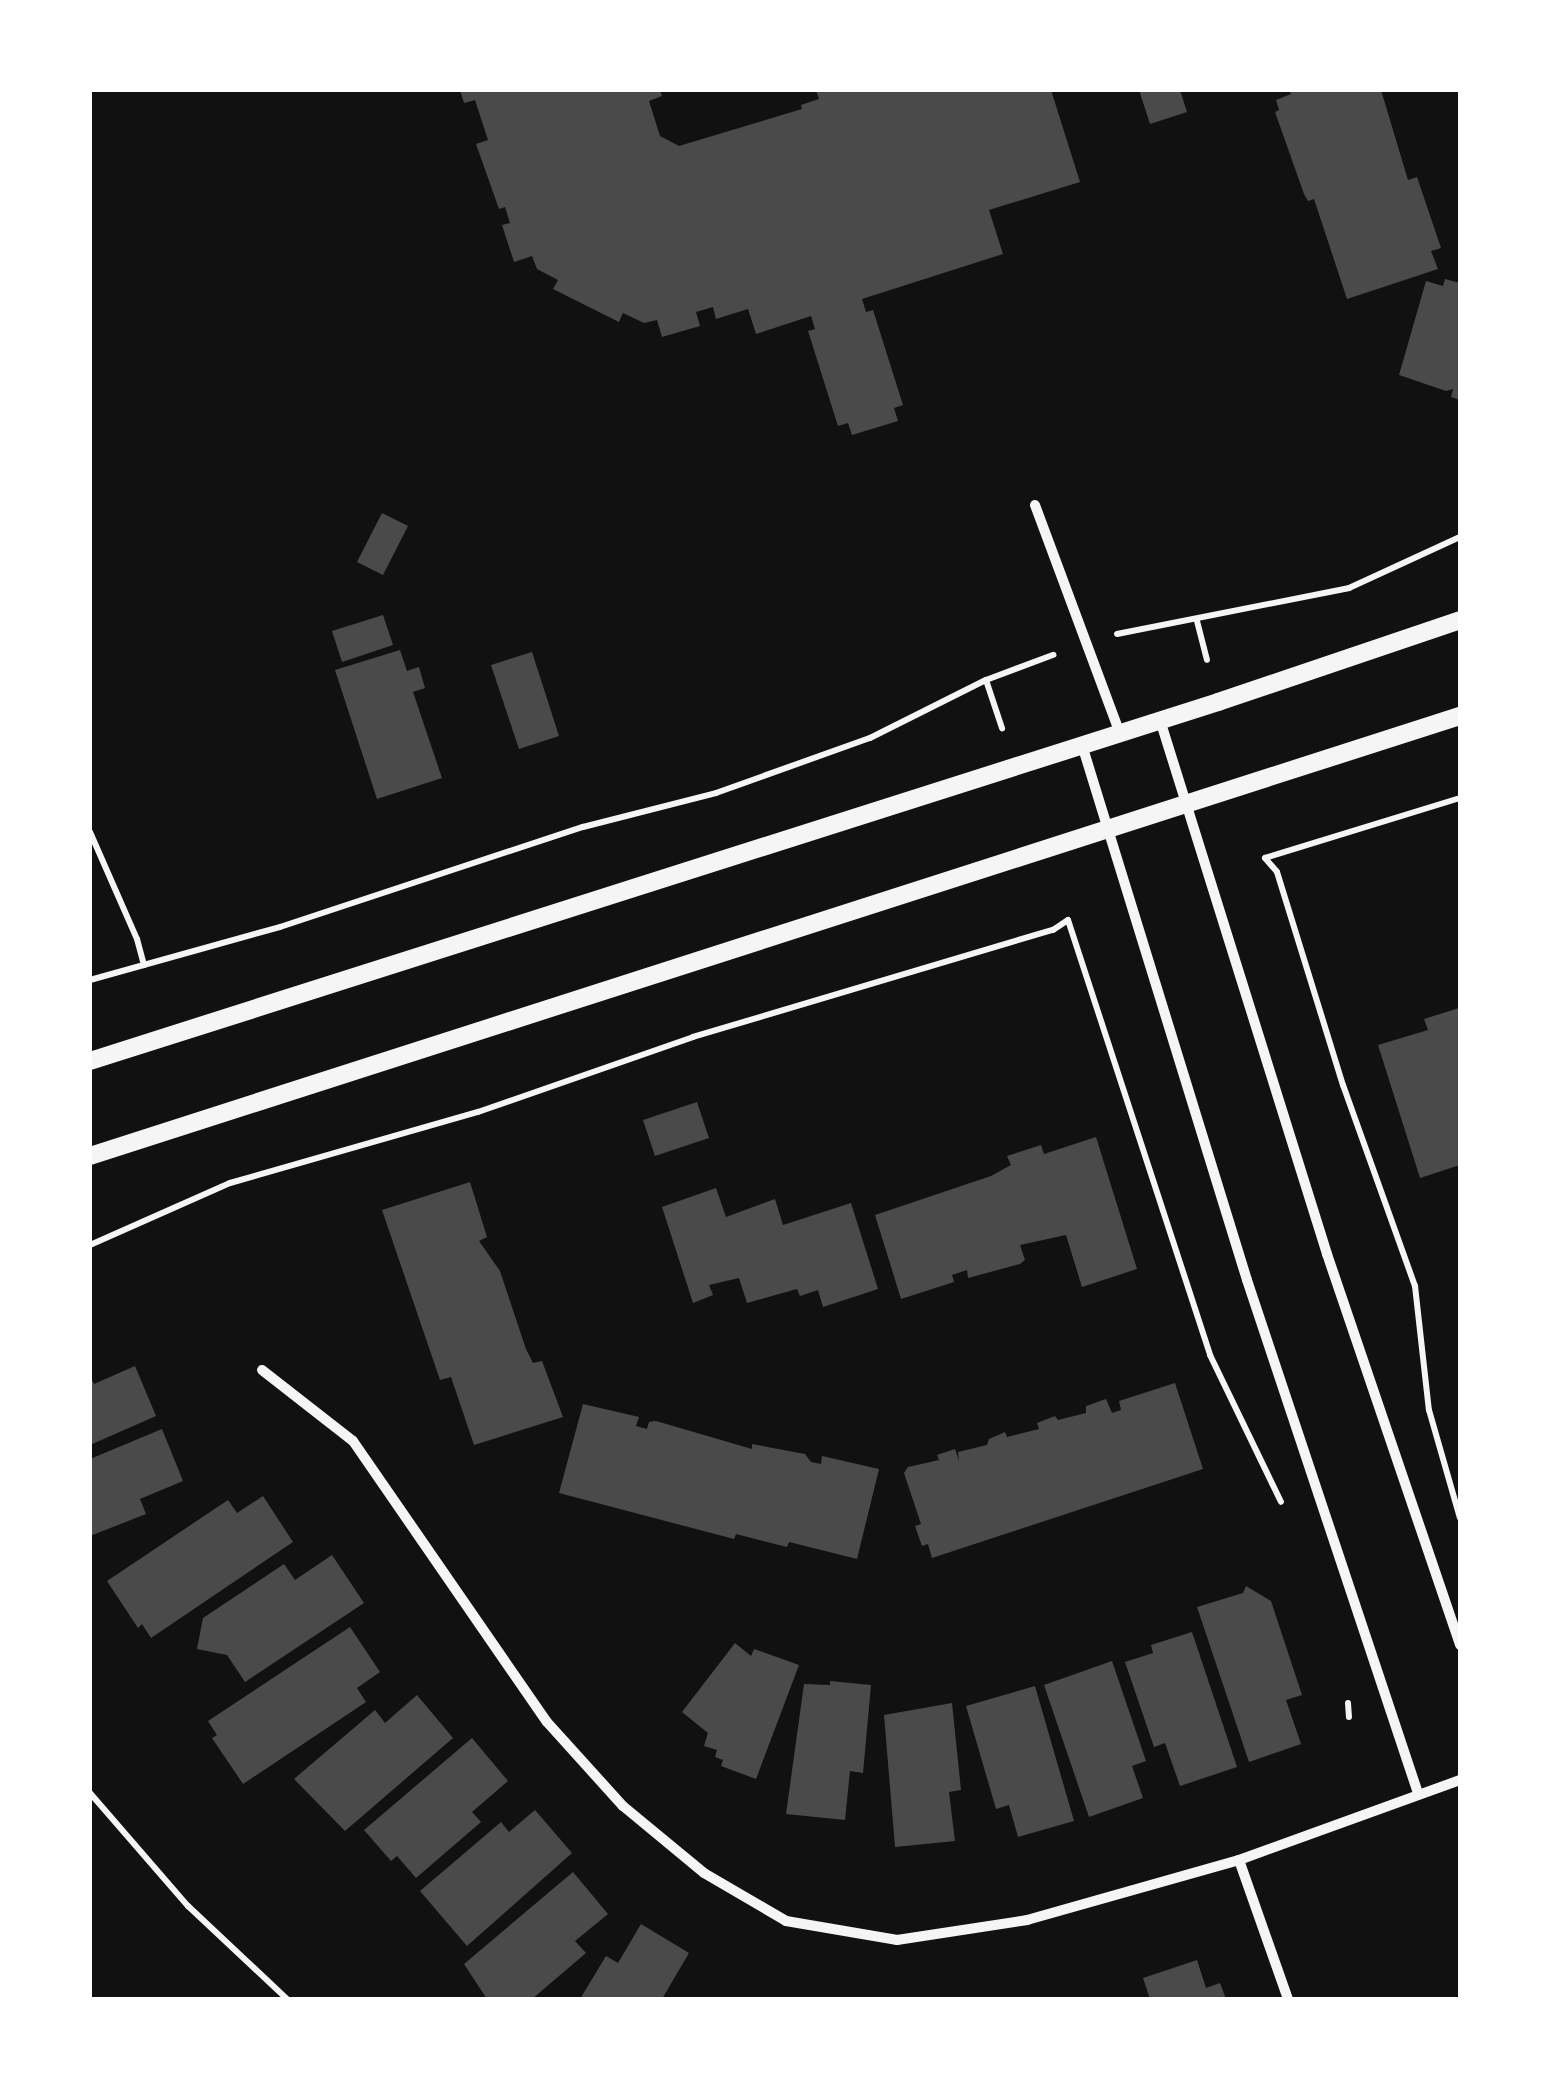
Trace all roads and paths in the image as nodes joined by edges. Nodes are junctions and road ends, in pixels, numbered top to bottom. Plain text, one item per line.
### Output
1 (1035, 505) dead end
2 (1460, 537) edge
3 (1197, 620) junction
4 (1460, 620) edge
5 (1086, 642) junction
6 (1207, 660) dead end
7 (986, 680) junction
8 (1460, 716) edge
9 (1160, 720) junction
10 (1002, 728) dead end
11 (1120, 733) junction
12 (1082, 746) junction
13 (1460, 798) edge
14 (1186, 803) junction
15 (1109, 828) junction
16 (90, 832) edge
17 (144, 966) junction
18 (90, 980) edge
19 (90, 1061) edge
20 (90, 1156) edge
21 (90, 1245) edge
22 (262, 1370) dead end
23 (1460, 1518) edge
24 (1289, 1520) dead end
25 (1460, 1645) edge
26 (1347, 1698) dead end
27 (1349, 1718) dead end
28 (1460, 1780) edge
29 (90, 1793) edge
30 (1418, 1794) junction
31 (1239, 1860) junction
32 (287, 1999) edge
33 (1288, 1999) edge

1 - 5 street
2 - 3 path
3 - 5 path
3 - 6 path
4 - 9 street
5 - 7 path
5 - 11 street
7 - 10 path
7 - 17 path
8 - 14 street
9 - 11 street
9 - 14 street
11 - 12 street
12 - 15 street
12 - 19 street
13 - 23 path
14 - 15 street
14 - 25 street
15 - 20 street
15 - 30 street
16 - 17 path
17 - 18 path
21 - 24 path
22 - 31 street
26 - 27 path
28 - 30 street
29 - 32 path
30 - 31 street
31 - 33 street

